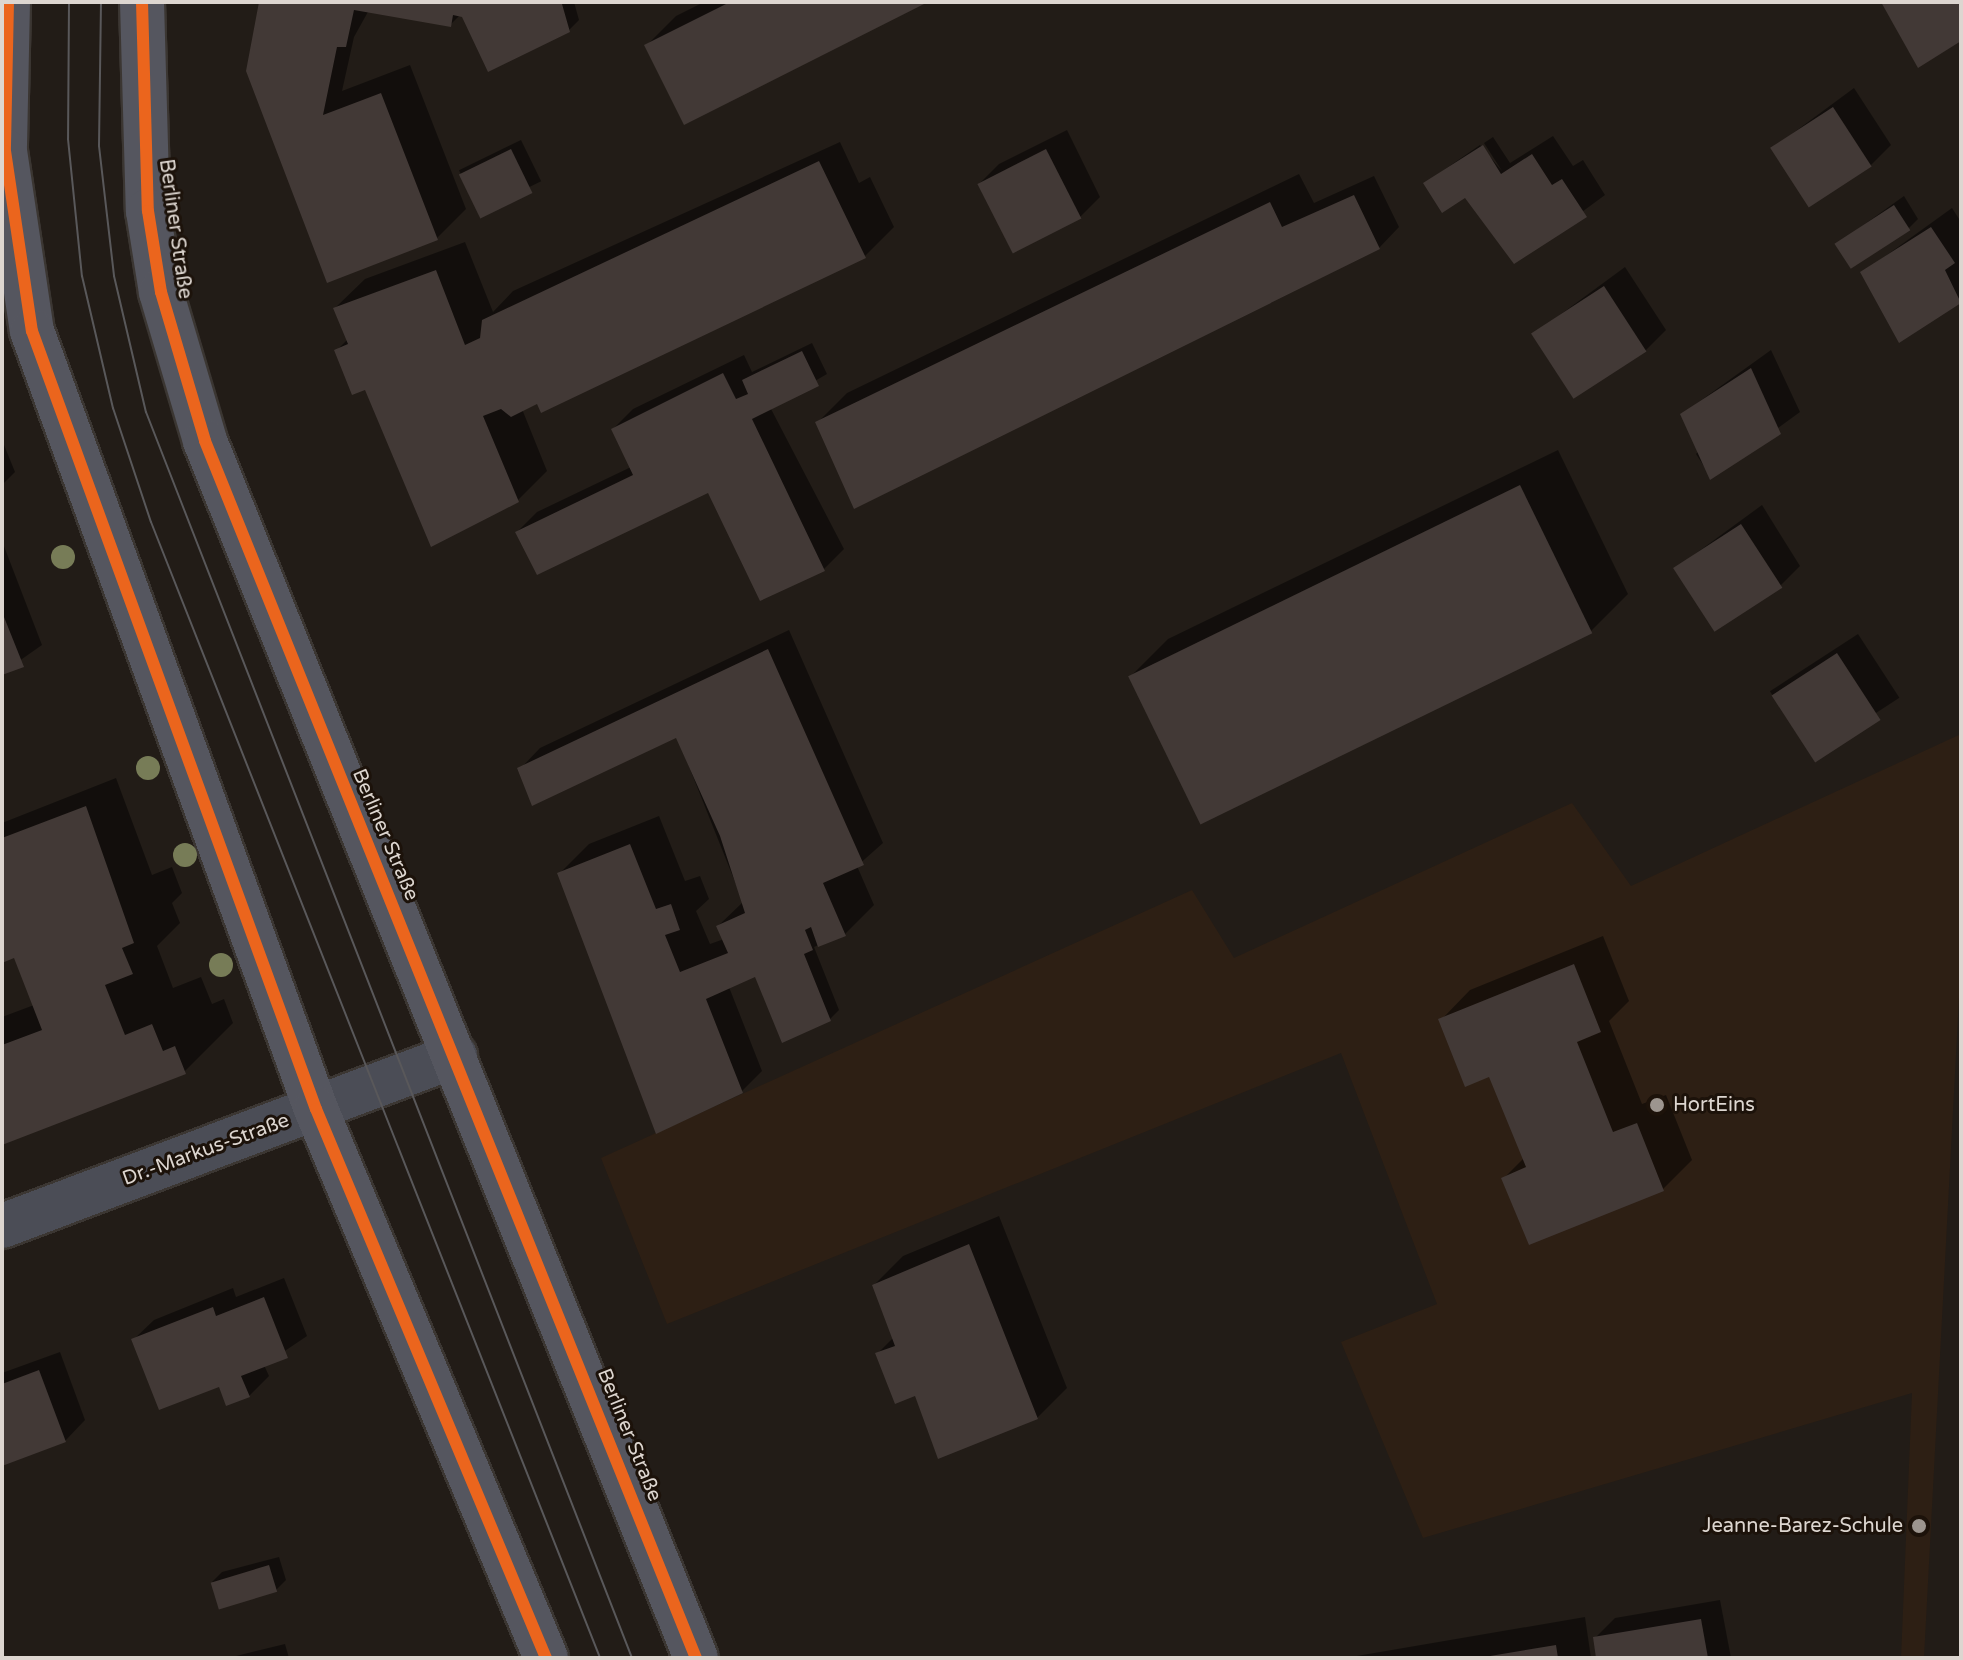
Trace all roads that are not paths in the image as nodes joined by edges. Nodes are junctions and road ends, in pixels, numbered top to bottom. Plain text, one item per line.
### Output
1 (8, 2) edge
2 (142, 2) edge
3 (455, 1056) junction
4 (316, 1109) junction
5 (2, 1226) edge
6 (546, 1658) edge
7 (696, 1658) edge

1 - 4 main road
2 - 3 main road, Berliner Straße
3 - 4 street, Dr.-Markus-Straße
3 - 7 main road, Berliner Straße
4 - 5 street, Dr.-Markus-Straße
4 - 6 main road

